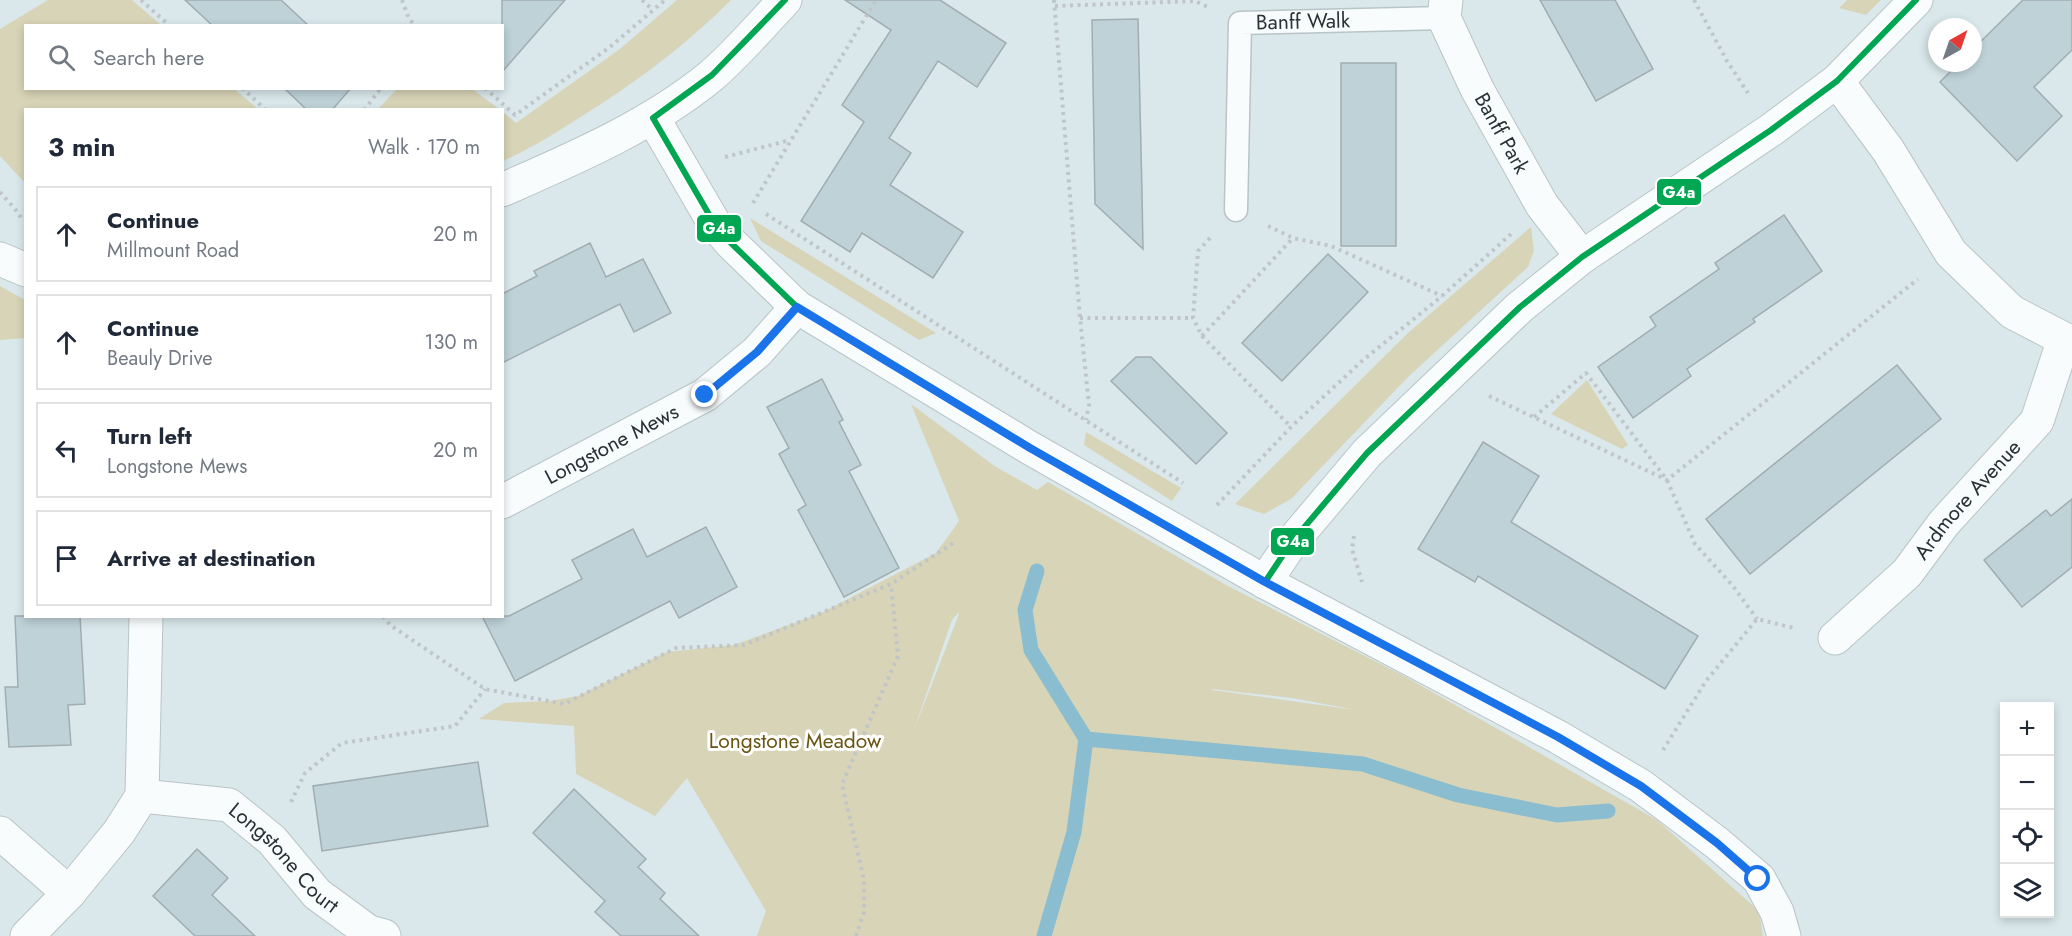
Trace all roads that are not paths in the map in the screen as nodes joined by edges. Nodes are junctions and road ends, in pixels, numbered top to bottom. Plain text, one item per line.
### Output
1 (785, 0) edge
2 (1916, 0) edge
3 (1445, 9) edge
4 (1837, 81) junction
5 (653, 118) junction
6 (504, 189) edge
7 (1236, 210) road end
8 (1582, 257) junction
9 (0, 259) edge
10 (24, 269) edge
11 (797, 307) junction
12 (2068, 339) edge
13 (504, 501) edge
14 (1265, 582) junction
15 (146, 618) edge
16 (1835, 638) road end
17 (142, 796) junction
18 (0, 833) edge
19 (69, 893) junction
20 (27, 936) edge
21 (384, 936) edge
22 (1784, 936) edge

1 - 5 street
2 - 4 street
3 - 7 lane, Banff Walk
3 - 8 street, Banff Park
4 - 8 street
4 - 12 street, Ardmore Avenue
5 - 6 street
5 - 11 street
8 - 14 street
9 - 10 street
11 - 13 street, Longstone Mews
11 - 14 street
12 - 16 street, Ardmore Avenue
14 - 22 street
15 - 17 street
17 - 19 street
17 - 21 street, Longstone Court
18 - 19 street
19 - 20 street

